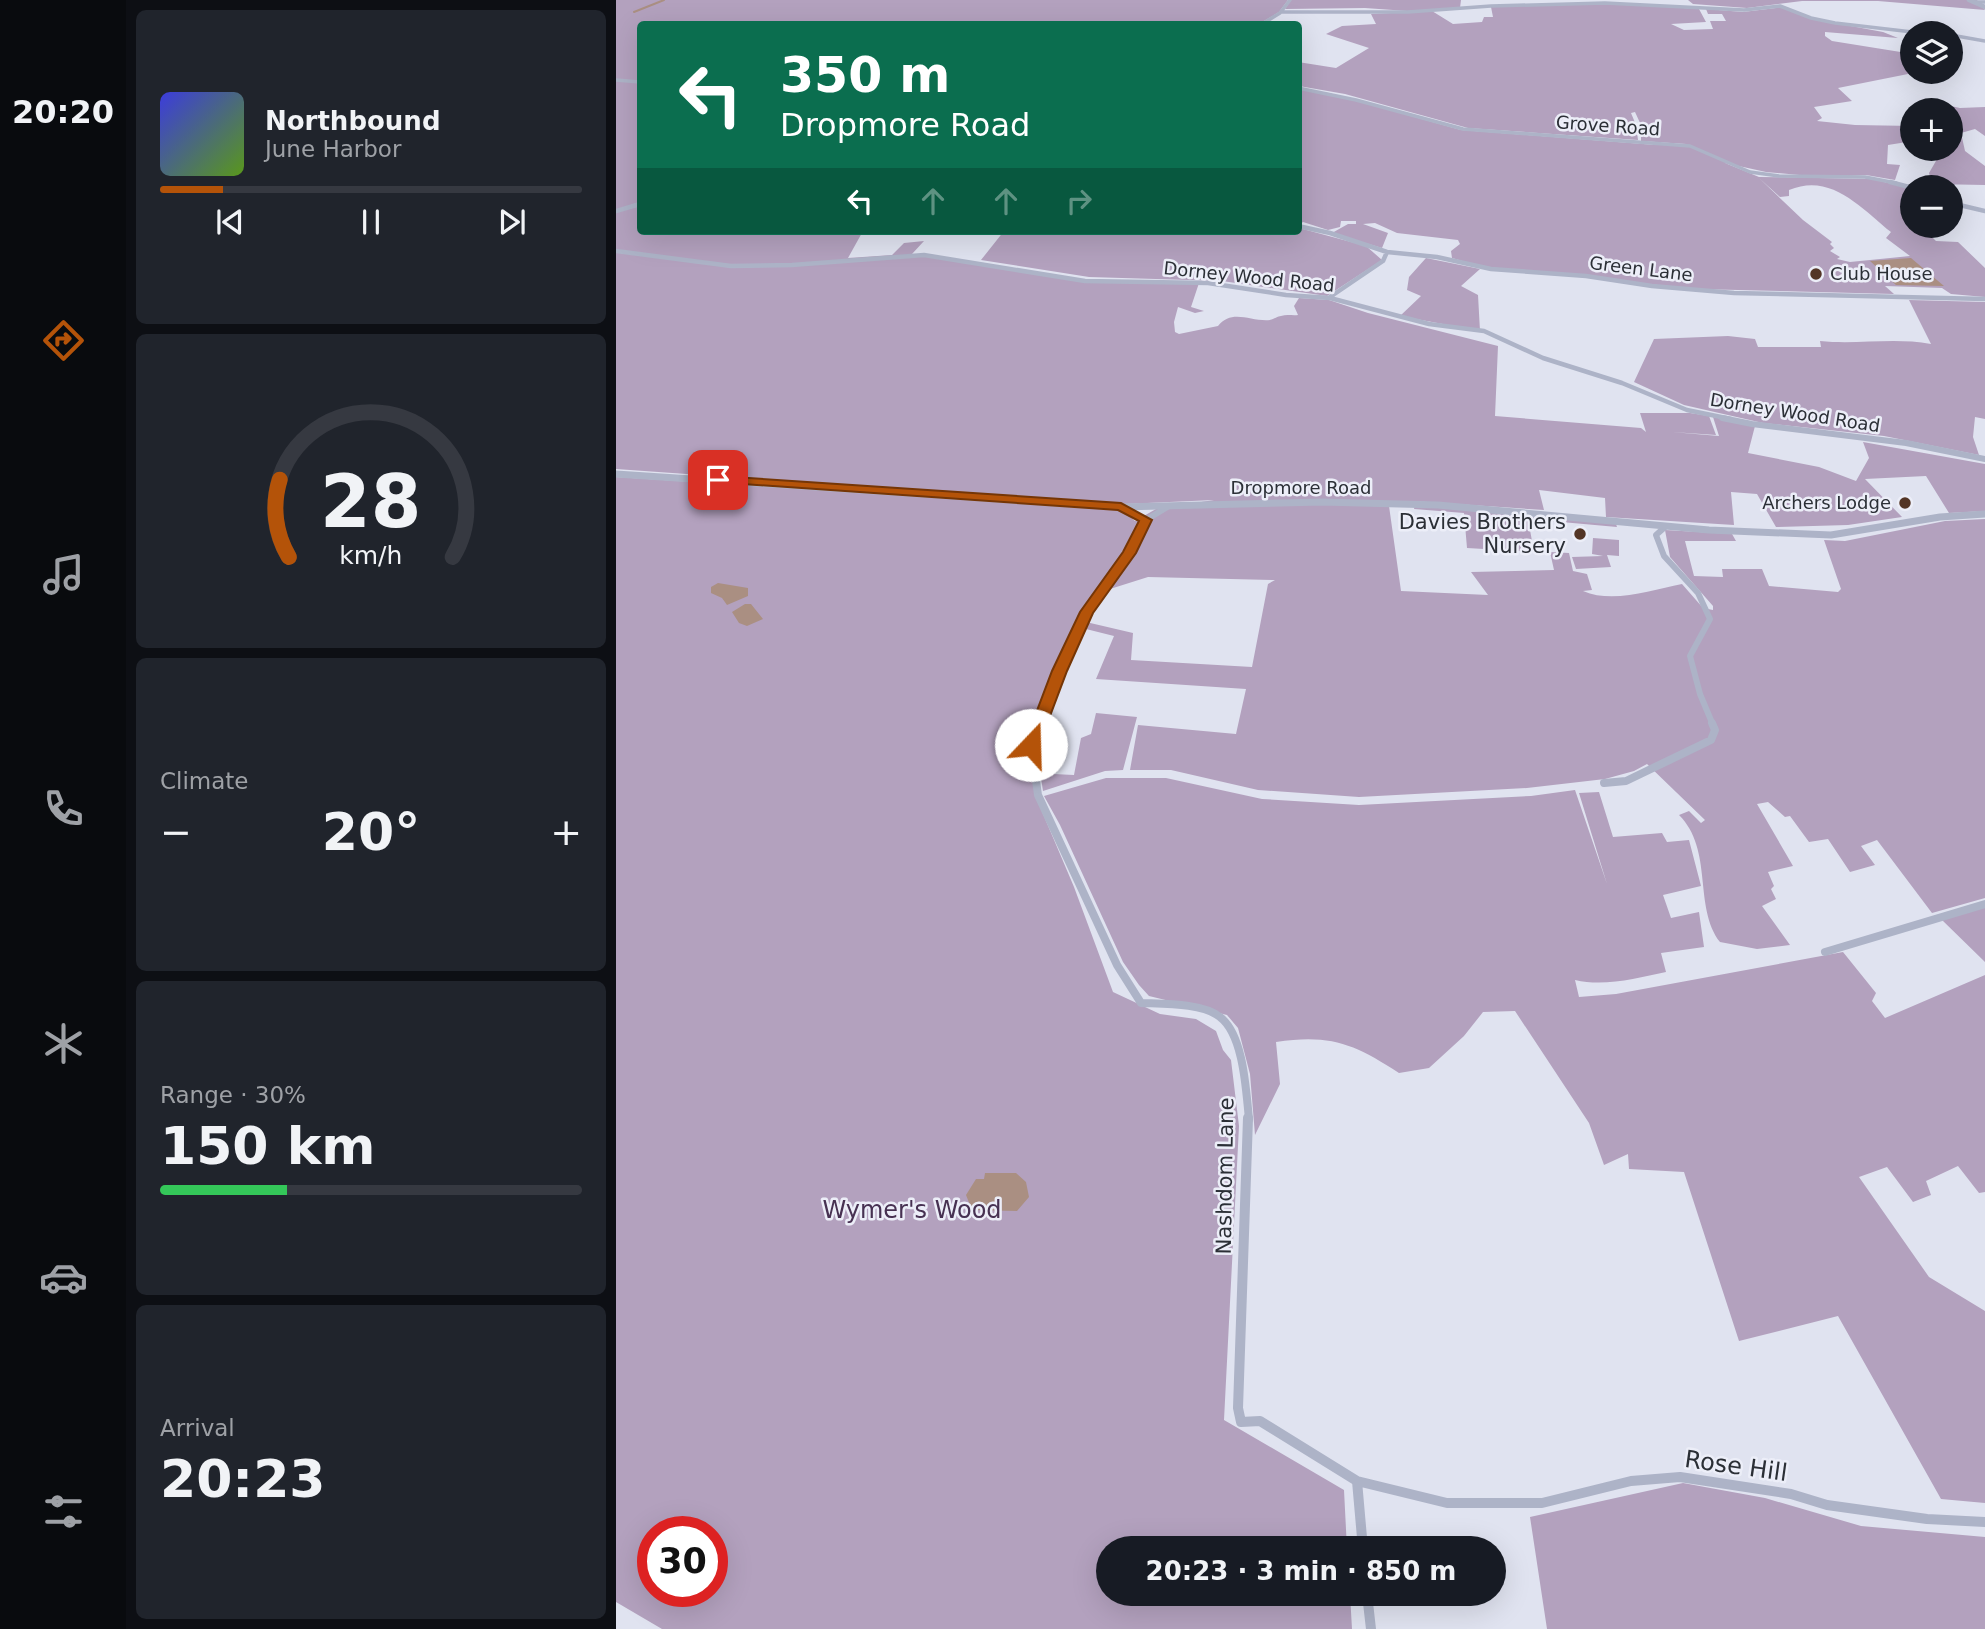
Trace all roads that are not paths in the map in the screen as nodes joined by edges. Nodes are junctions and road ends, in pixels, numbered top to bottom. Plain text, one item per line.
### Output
1 (1290, 0) edge
2 (1683, 0) edge
3 (1980, 0) edge
4 (1971, 1) edge
5 (1985, 2) edge
6 (1690, 7) junction
7 (1985, 7) edge
8 (1281, 12) junction
9 (1267, 21) edge
10 (1900, 31) edge
11 (1963, 38) edge
12 (1985, 41) edge
13 (616, 80) edge
14 (637, 82) edge
15 (1302, 89) edge
16 (1900, 185) edge
17 (637, 205) edge
18 (1963, 206) edge
19 (616, 211) edge
20 (1985, 211) edge
21 (1302, 227) edge
22 (616, 251) edge
23 (1387, 252) junction
24 (1330, 298) junction
25 (1985, 299) edge
26 (1985, 459) edge
27 (616, 474) edge
28 (1169, 505) junction
29 (1121, 507) junction
30 (1985, 514) edge
31 (1146, 520) junction
32 (1651, 525) junction
33 (1665, 527) junction
34 (1656, 535) junction
35 (1604, 783) dead end
36 (1985, 904) edge
37 (1825, 952) dead end
38 (1357, 1481) junction
39 (1985, 1522) edge
40 (1362, 1536) edge
41 (1368, 1606) edge
42 (1371, 1629) edge

1 - 8 street
2 - 6 street
3 - 4 street
3 - 5 street
4 - 7 street
6 - 8 street
6 - 10 street
8 - 9 street
11 - 12 street
13 - 14 street
15 - 16 street, Grove Road
17 - 19 street
18 - 20 street
21 - 23 street, Green Lane
22 - 24 street, Dorney Wood Road
23 - 24 street
23 - 25 street, Green Lane
24 - 26 street, Dorney Wood Road
27 - 29 street, Dropmore Road
28 - 29 street, Dropmore Road
28 - 31 street, Nashdom Lane
28 - 32 street, Dropmore Road
29 - 31 street
30 - 33 street, Dropmore Road
31 - 38 street, Nashdom Lane
32 - 33 street, Dropmore Road
32 - 34 street
33 - 34 street
34 - 35 street
36 - 37 street
38 - 39 street, Rose Hill
38 - 40 street
41 - 42 street

